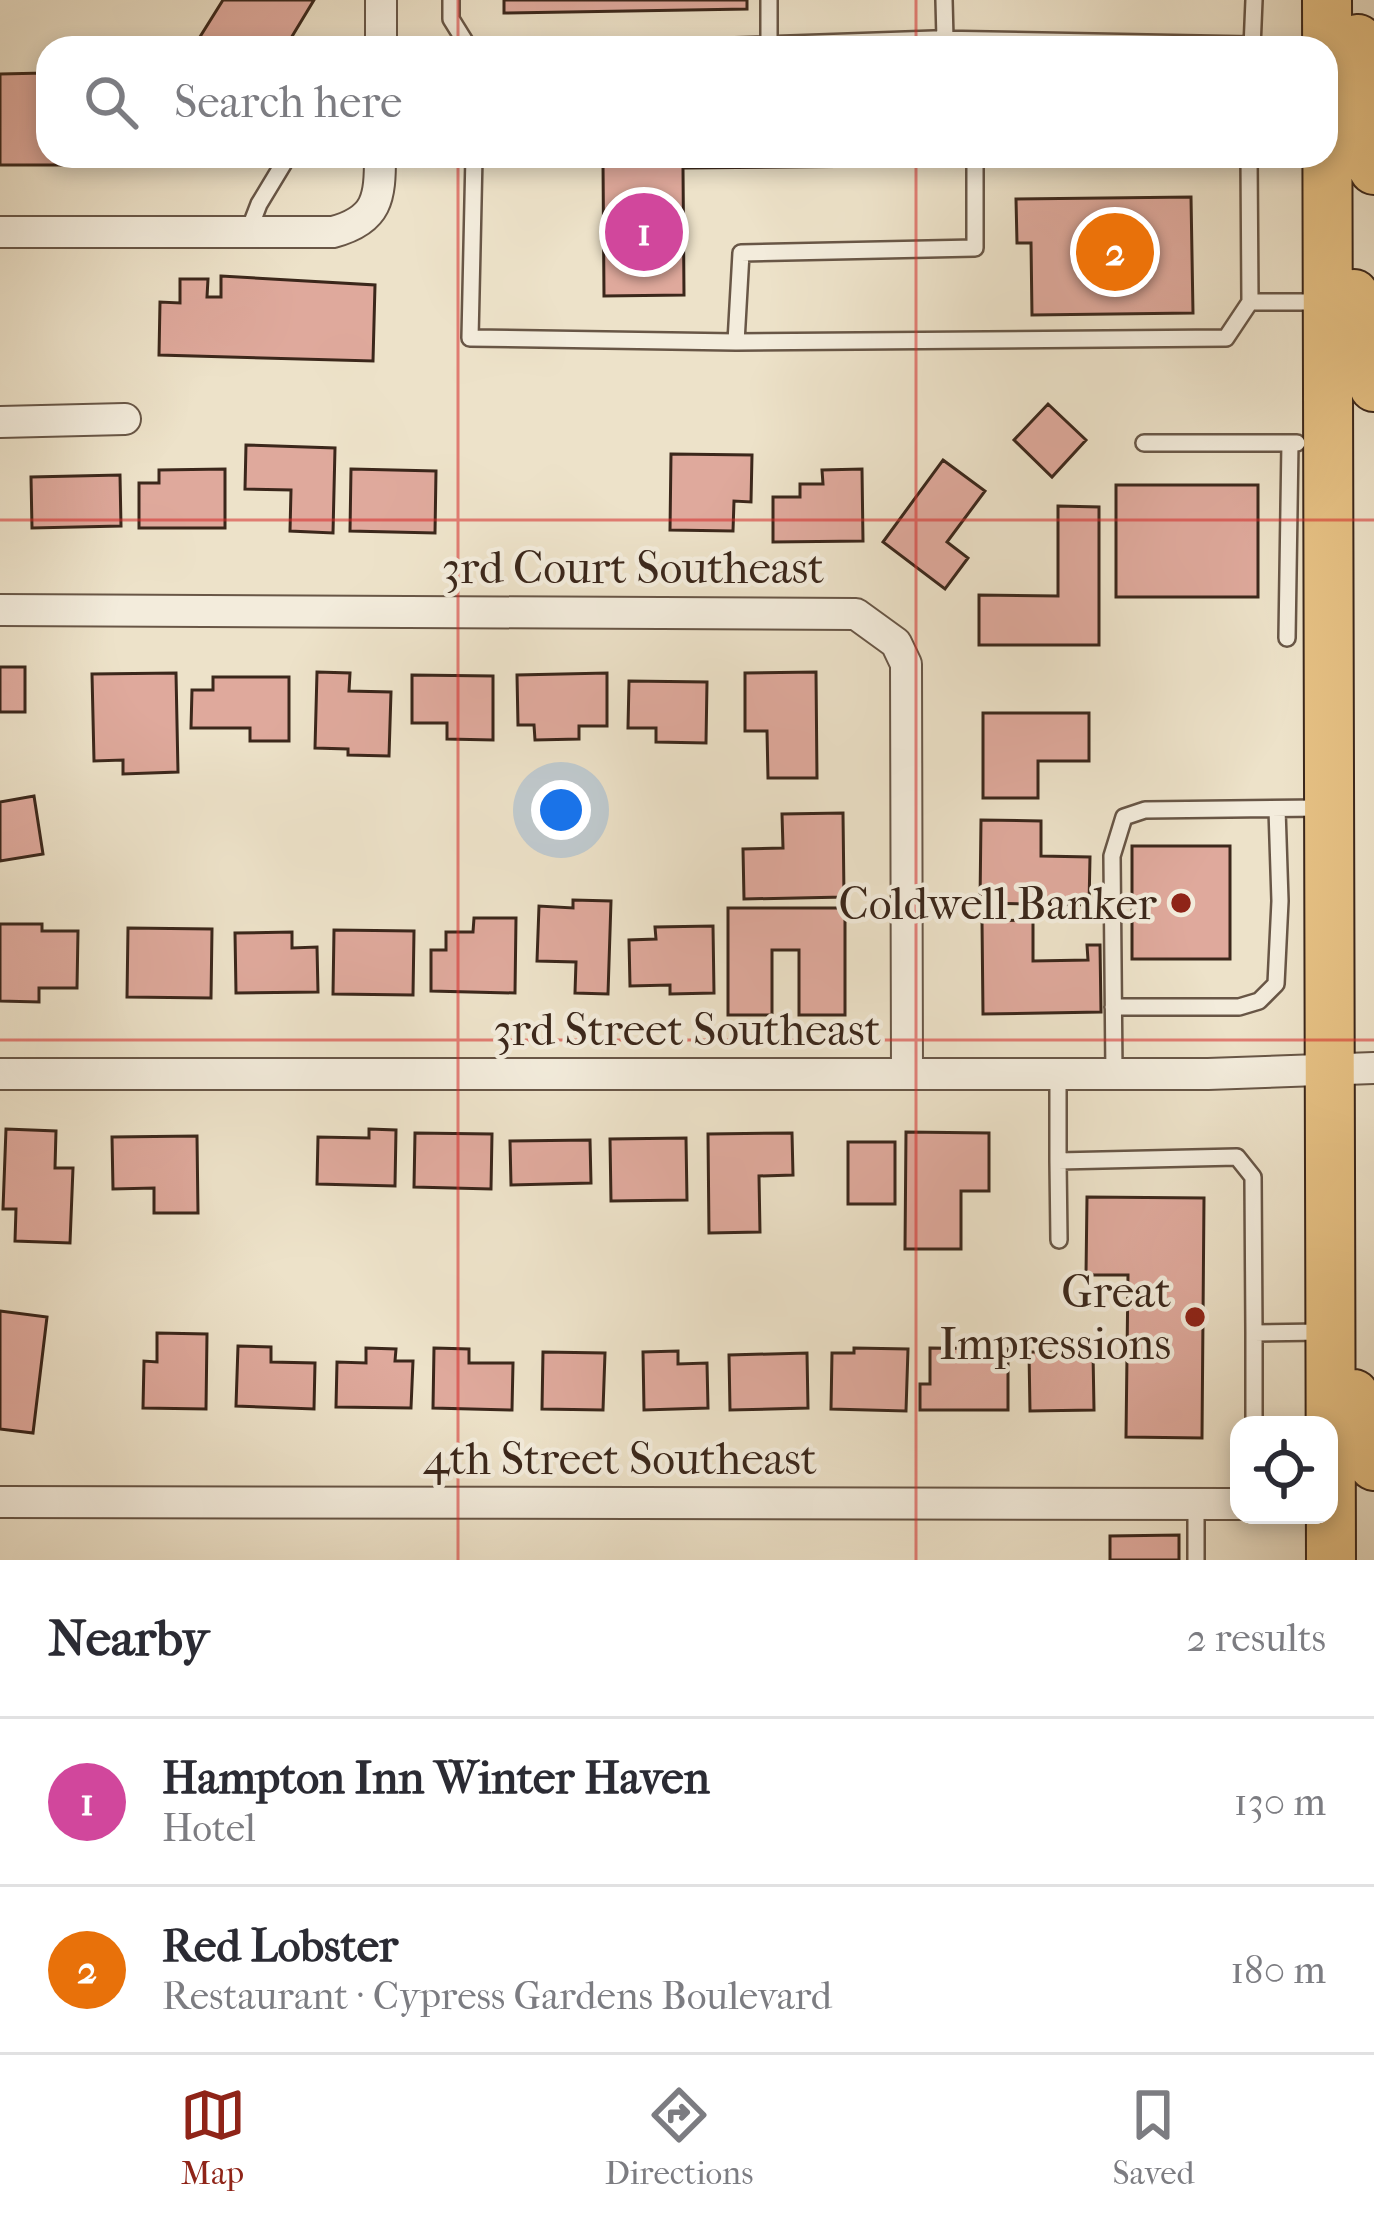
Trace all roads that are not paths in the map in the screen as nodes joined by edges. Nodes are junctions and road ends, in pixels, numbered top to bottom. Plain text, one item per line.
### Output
1 (380, 0) edge
2 (451, 0) edge
3 (769, 0) edge
4 (944, 0) edge
5 (1254, 0) edge
6 (1327, 0) edge
7 (1350, 0) edge
8 (375, 36) edge
9 (462, 36) edge
10 (769, 36) edge
11 (945, 36) edge
12 (1252, 36) edge
13 (1332, 36) edge
14 (1338, 79) edge
15 (281, 168) edge
16 (380, 168) edge
17 (474, 168) edge
18 (975, 168) edge
19 (1249, 168) edge
20 (1351, 172) edge
21 (249, 230) junction
22 (0, 232) edge
23 (1250, 302) junction
24 (1329, 302) junction
25 (736, 342) junction
26 (1374, 387) edge
27 (125, 419) dead end
28 (0, 422) edge
29 (1144, 443) dead end
30 (1310, 443) junction
31 (0, 610) edge
32 (1287, 638) dead end
33 (1331, 808) junction
34 (1277, 809) junction
35 (1113, 1007) junction
36 (1353, 1068) edge
37 (0, 1074) edge
38 (907, 1074) junction
39 (1058, 1074) junction
40 (1114, 1074) junction
41 (1058, 1161) junction
42 (1059, 1240) dead end
43 (1331, 1314) junction
44 (1254, 1333) junction
45 (1254, 1416) edge
46 (1330, 1416) edge
47 (1374, 1466) edge
48 (0, 1502) edge
49 (1196, 1504) junction
50 (1230, 1504) edge
51 (1338, 1523) edge
52 (1330, 1524) edge
53 (1196, 1560) edge
54 (1331, 1560) edge
55 (1353, 1560) edge

1 - 8 street
2 - 9 lane
3 - 10 lane
4 - 11 lane
5 - 12 lane
6 - 13 main road
7 - 20 main road
14 - 20 main road
15 - 21 lane
16 - 21 street
17 - 25 lane
18 - 25 lane
19 - 23 lane
20 - 24 main road
20 - 26 main road
21 - 22 street
23 - 24 lane
23 - 25 lane
24 - 30 main road
27 - 28 street
29 - 30 lane
30 - 32 lane
30 - 33 main road
31 - 38 street, 3rd Court Southeast
33 - 34 lane
33 - 36 main road
34 - 35 lane
34 - 35 lane
35 - 40 lane
36 - 40 street, 3rd Street Southeast
36 - 43 main road
37 - 38 street, 3rd Street Southeast
38 - 39 street, 3rd Street Southeast
39 - 40 street, 3rd Street Southeast
39 - 41 lane
41 - 42 lane
41 - 44 lane
43 - 44 lane
43 - 46 main road
43 - 47 main road
44 - 45 lane
48 - 49 street, 4th Street Southeast
49 - 50 street, 4th Street Southeast
49 - 53 lane
51 - 55 main road
52 - 54 main road

